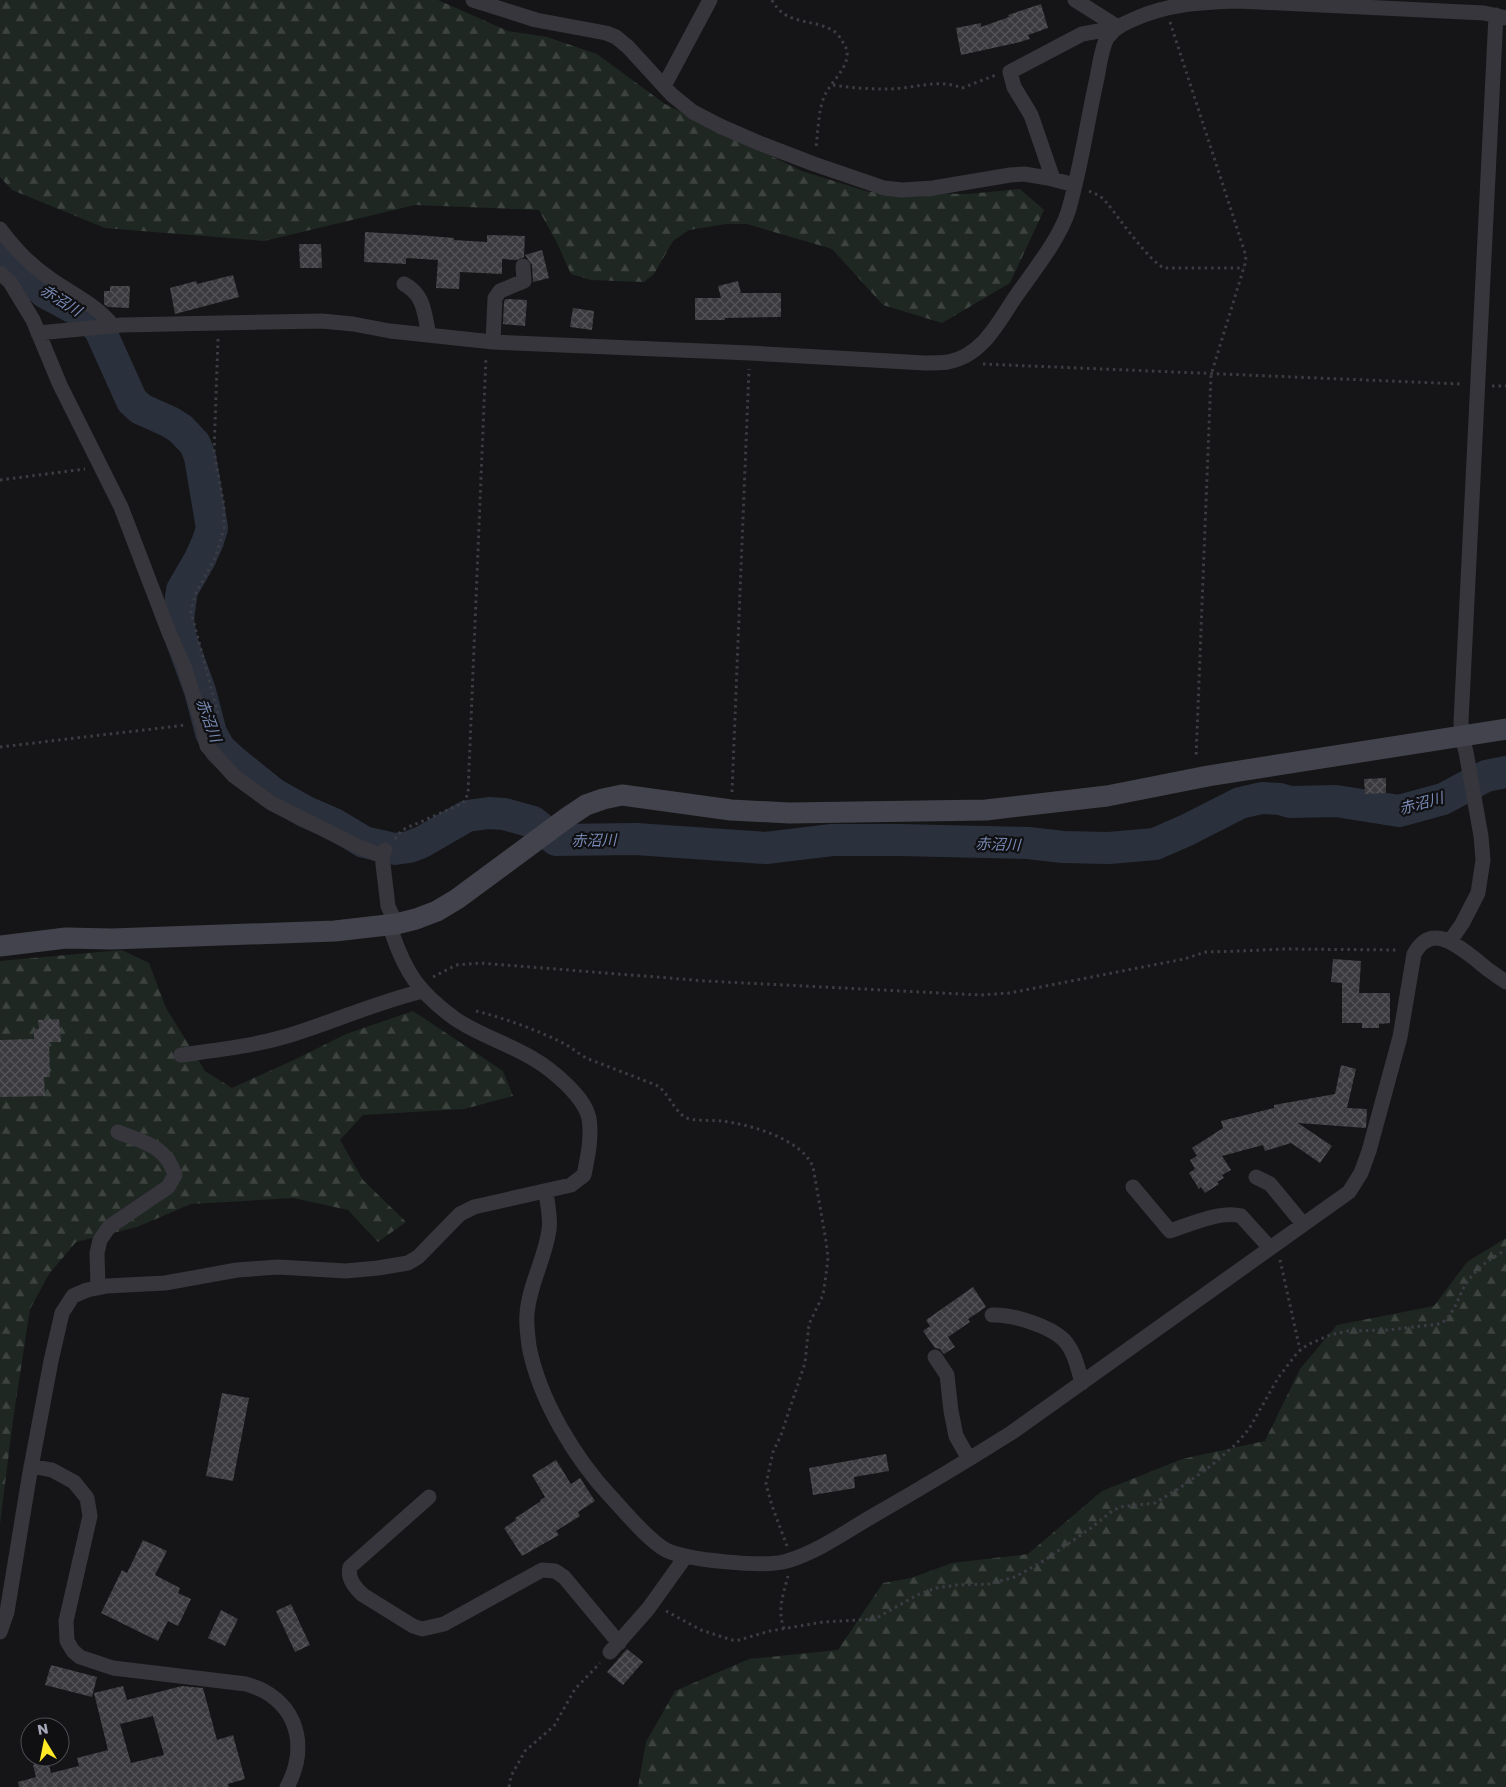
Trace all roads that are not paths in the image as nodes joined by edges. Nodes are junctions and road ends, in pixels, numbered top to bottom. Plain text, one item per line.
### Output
1 (473, 0) edge
2 (710, 0) edge
3 (1075, 0) edge
4 (1501, 17) edge
5 (1114, 31) junction
6 (664, 86) junction
7 (1053, 179) junction
8 (1074, 185) junction
9 (0, 229) edge
10 (24, 258) junction
11 (523, 266) dead end
12 (1, 274) edge
13 (404, 284) dead end
14 (112, 326) junction
15 (38, 333) junction
16 (429, 335) junction
17 (490, 341) junction
18 (1506, 729) edge
19 (1462, 737) junction
20 (396, 924) junction
21 (1450, 941) junction
22 (0, 946) edge
23 (1506, 982) edge
24 (420, 988) junction
25 (181, 1055) dead end
26 (118, 1132) dead end
27 (1256, 1177) dead end
28 (1133, 1187) dead end
29 (546, 1191) junction
30 (1303, 1224) junction
31 (1273, 1246) junction
32 (98, 1288) junction
33 (992, 1315) dead end
34 (935, 1357) dead end
35 (1082, 1383) junction
36 (969, 1459) junction
37 (31, 1466) junction
38 (429, 1497) dead end
39 (686, 1556) junction
40 (0, 1632) edge
41 (287, 1787) edge

1 - 6 street
2 - 6 street
3 - 5 street
4 - 5 street
4 - 19 street
5 - 7 street
5 - 8 street
6 - 7 street
7 - 8 street
8 - 17 street
9 - 10 street
10 - 12 street
10 - 14 street
11 - 17 street
12 - 15 street
13 - 16 street
14 - 15 street
14 - 16 street
15 - 20 street
16 - 17 street
18 - 19 street
19 - 20 street
19 - 21 street
20 - 22 street
20 - 24 street
21 - 23 street
21 - 30 street
24 - 25 street
24 - 29 street
26 - 32 street
27 - 30 street
28 - 31 street
29 - 32 street
29 - 39 street
30 - 31 street
31 - 35 street
32 - 37 street
33 - 35 street
34 - 36 street
35 - 36 street
36 - 39 street
37 - 40 street
37 - 41 street
38 - 39 street

